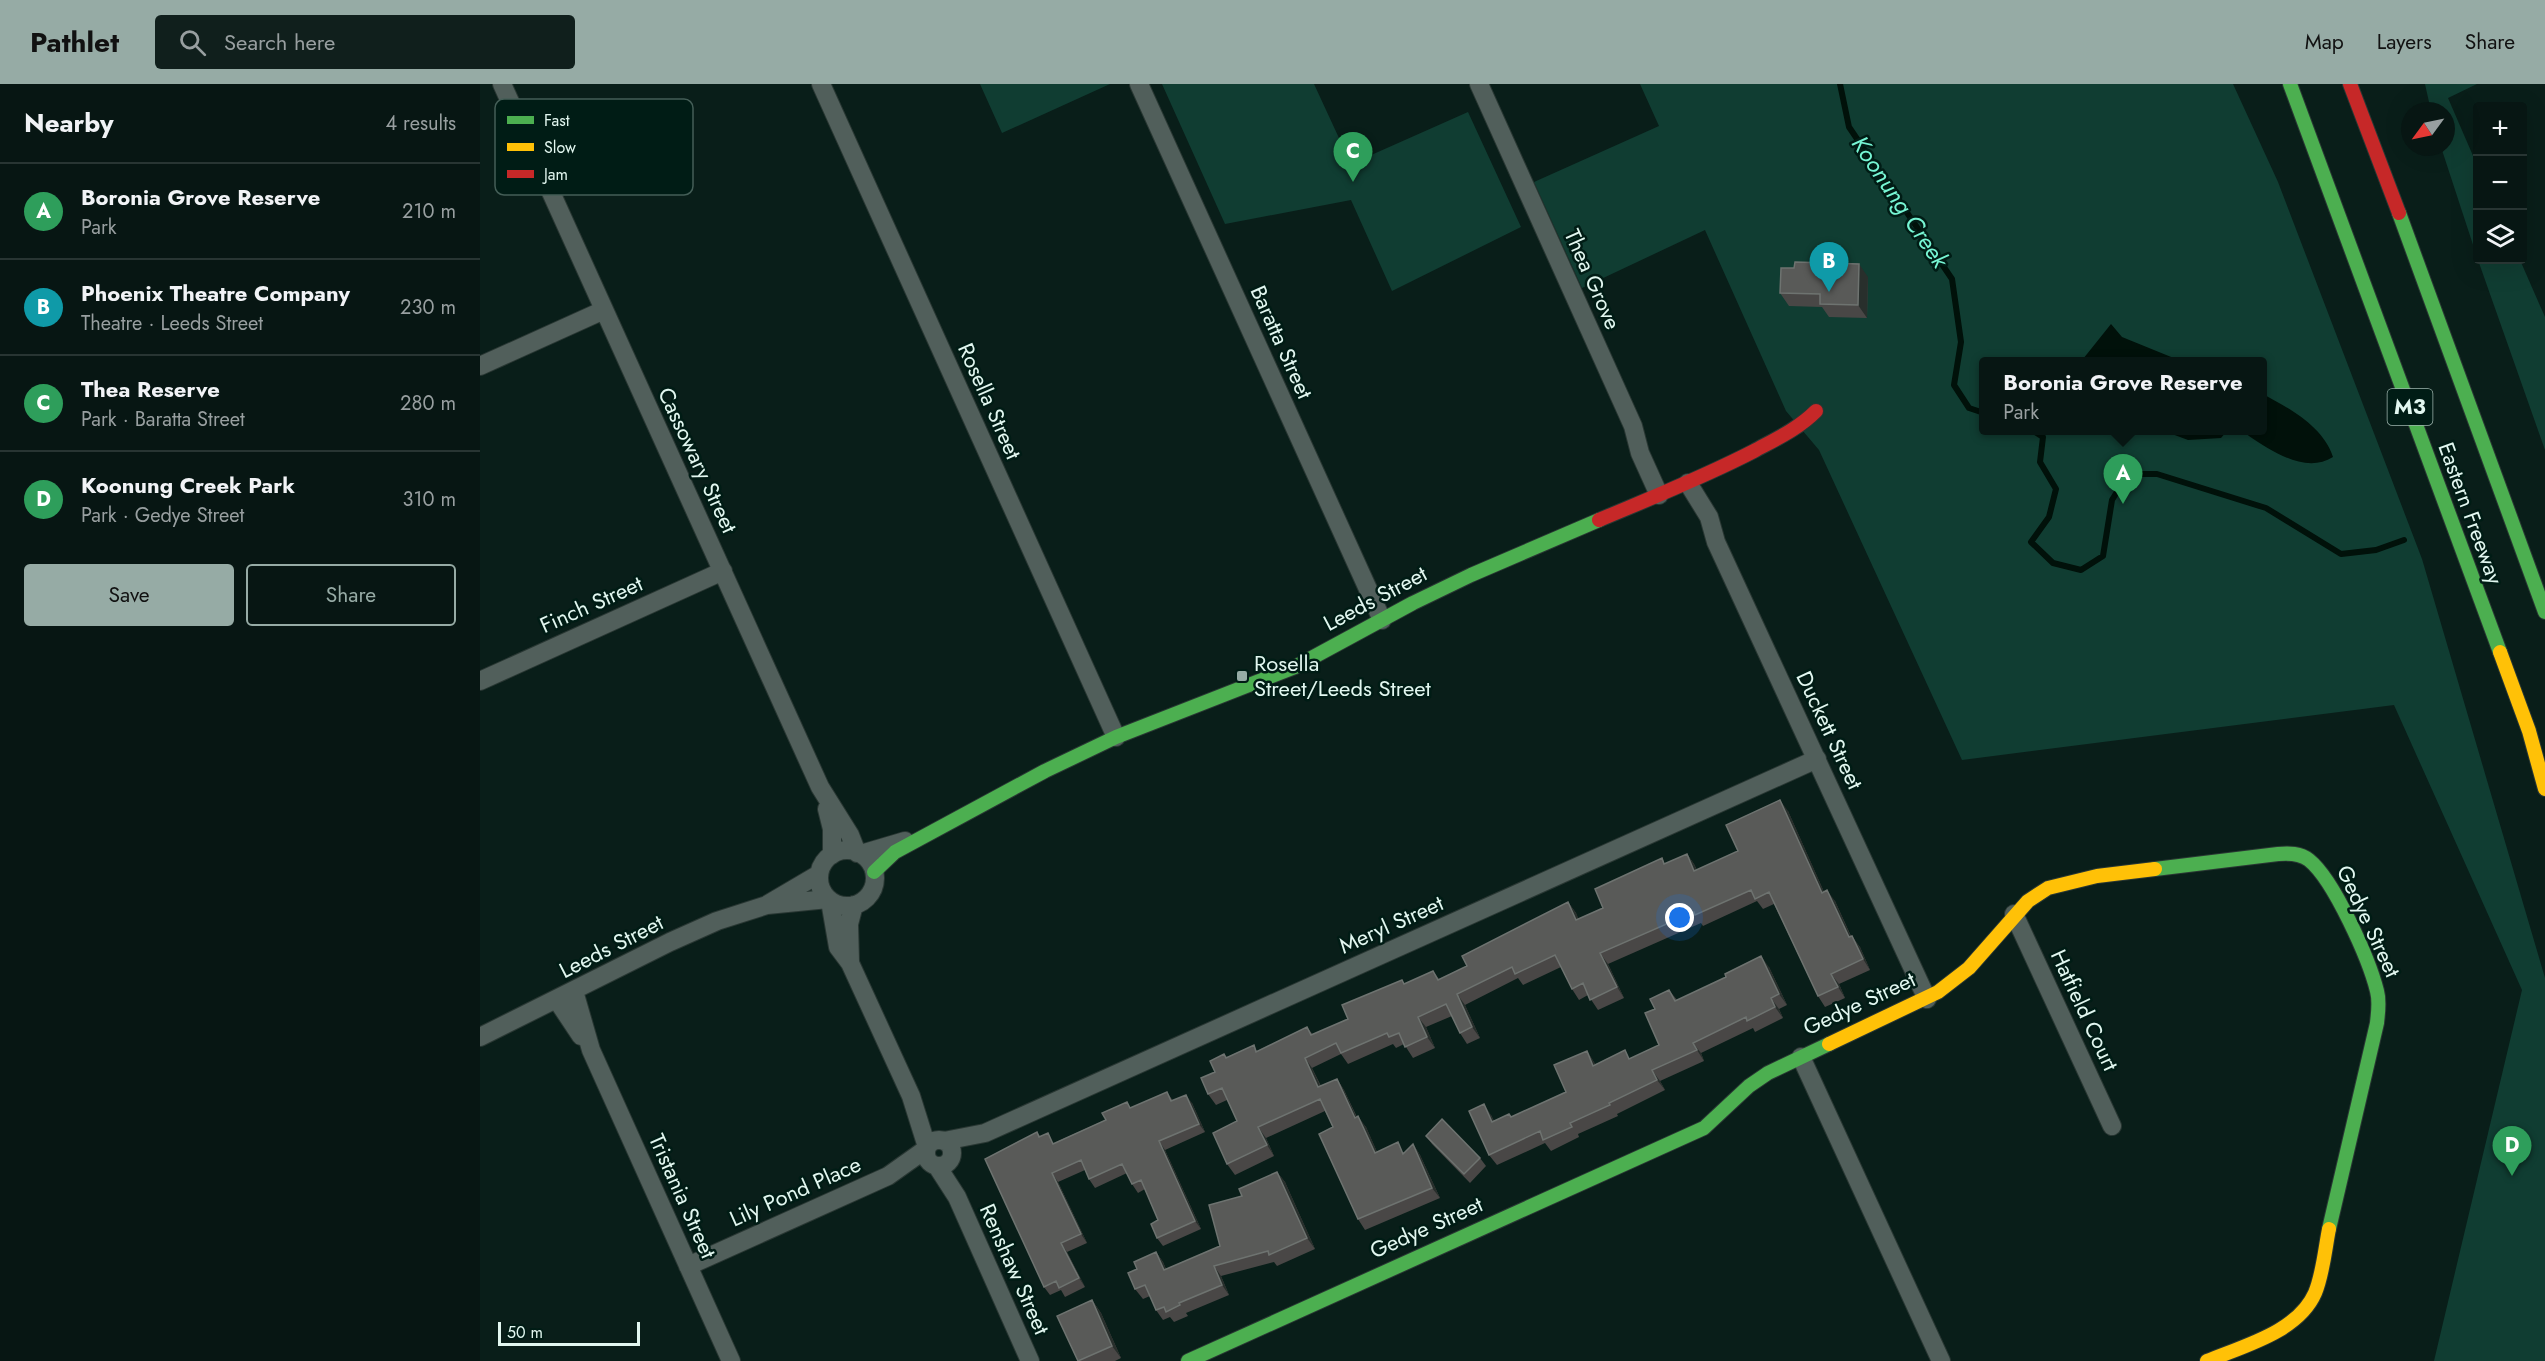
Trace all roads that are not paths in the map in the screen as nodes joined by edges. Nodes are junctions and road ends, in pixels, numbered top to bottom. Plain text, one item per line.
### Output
1 (502, 84) edge
2 (821, 84) edge
3 (1139, 84) edge
4 (1479, 84) edge
5 (2290, 84) edge
6 (2350, 84) edge
7 (509, 99) edge
8 (552, 195) edge
9 (604, 310) junction
10 (480, 366) edge
11 (1816, 411) dead end
12 (1688, 483) junction
13 (1659, 495) junction
14 (723, 571) junction
15 (2545, 612) edge
16 (1382, 620) junction
17 (480, 681) edge
18 (1116, 737) junction
19 (1817, 759) junction
20 (820, 788) junction
21 (2545, 789) edge
22 (921, 838) junction
23 (859, 854) junction
24 (832, 855) junction
25 (874, 872) junction
26 (819, 874) junction
27 (829, 900) junction
28 (767, 905) junction
29 (854, 905) junction
30 (2014, 914) junction
31 (850, 963) junction
32 (574, 991) junction
33 (1927, 999) junction
34 (557, 1000) junction
35 (480, 1037) edge
36 (591, 1050) junction
37 (1801, 1057) junction
38 (2112, 1126) dead end
39 (985, 1133) junction
40 (934, 1144) junction
41 (942, 1163) junction
42 (888, 1176) junction
43 (688, 1266) junction
44 (731, 1361) edge
45 (1030, 1361) edge
46 (1188, 1361) edge
47 (1941, 1361) edge
48 (2207, 1361) edge

1 - 7 street, Cassowary Street
2 - 18 street, Rosella Street
3 - 16 street, Baratta Street
4 - 13 street, Thea Grove
5 - 21 main road, Eastern Freeway / M3
6 - 15 main road, Eastern Freeway / M3
8 - 9 street, Cassowary Street
9 - 10 street
9 - 14 street, Cassowary Street
11 - 12 main road, Leeds Street
12 - 13 main road, Leeds Street
12 - 19 street, Duckett Street
13 - 16 main road, Leeds Street
14 - 17 street, Finch Street
14 - 20 street, Cassowary Street
16 - 18 main road, Leeds Street
18 - 22 main road, Leeds Street
19 - 33 street, Duckett Street
19 - 39 street, Meryl Street
20 - 23 street, Cassowary Street
20 - 24 street
22 - 23 street, Leeds Street
22 - 25 main road, Leeds Street
23 - 24 street
23 - 25 street
24 - 26 street
25 - 29 street
26 - 27 street
26 - 28 street, Leeds Street
27 - 28 street, Leeds Street
27 - 29 street
27 - 31 street
28 - 32 street, Leeds Street
29 - 31 street
30 - 33 main road, Gedye Street
30 - 38 street, Hatfield Court
30 - 48 main road, Gedye Street
31 - 40 street
32 - 34 street, Leeds Street
32 - 36 street, Tristania Street
33 - 37 main road, Gedye Street
34 - 35 street, Leeds Street
34 - 36 street, Tristania Street
36 - 43 street, Tristania Street
37 - 46 main road, Gedye Street
37 - 47 street, Gedye Street
39 - 40 street, Meryl Street
39 - 41 street, Meryl Street
40 - 41 street, Renshaw Street
40 - 42 street, Lily Pond Place
41 - 42 street, Lily Pond Place
41 - 45 street, Renshaw Street
42 - 43 street, Lily Pond Place
43 - 44 street, Tristania Street

